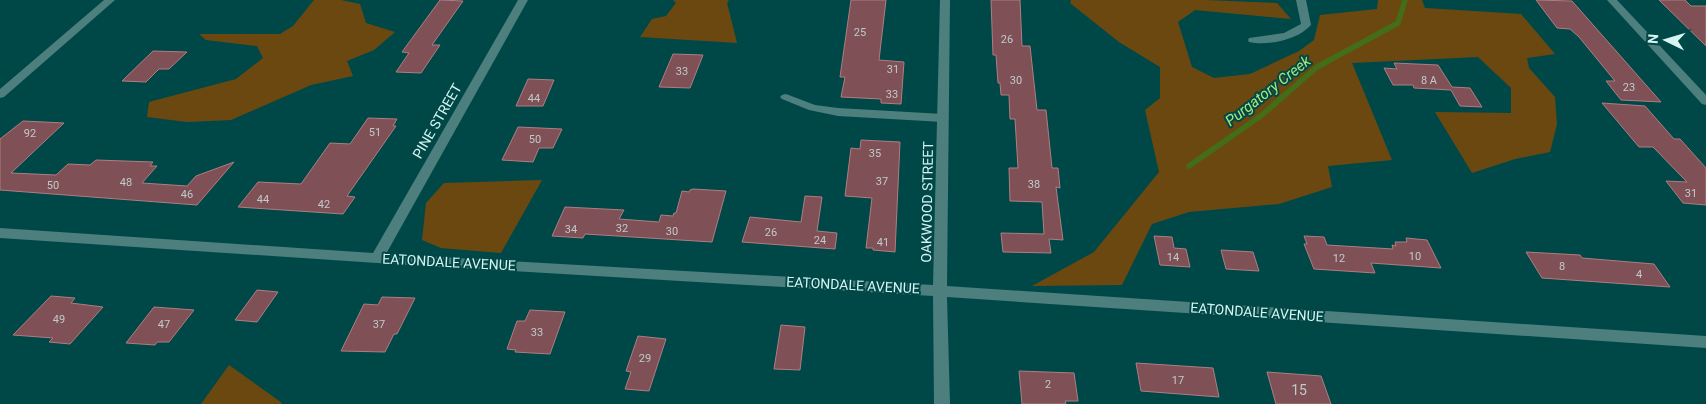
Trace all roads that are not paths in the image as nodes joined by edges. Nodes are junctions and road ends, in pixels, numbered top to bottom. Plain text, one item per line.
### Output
1 (110, 0) edge
2 (523, 0) edge
3 (945, 0) edge
4 (1300, 0) edge
5 (1612, 0) edge
6 (1253, 40) dead end
7 (0, 96) edge
8 (786, 97) dead end
9 (1706, 102) edge
10 (943, 118) junction
11 (0, 233) edge
12 (376, 258) junction
13 (940, 290) junction
14 (1706, 342) edge
15 (942, 404) edge

1 - 7 street
2 - 12 street, PINE STREET
3 - 10 street, OAKWOOD STREET
4 - 6 street
5 - 9 street
8 - 10 street
10 - 13 street, OAKWOOD STREET
11 - 12 street, EATONDALE AVENUE
12 - 13 street, EATONDALE AVENUE
13 - 14 street, EATONDALE AVENUE
13 - 15 street, OAKWOOD STREET

